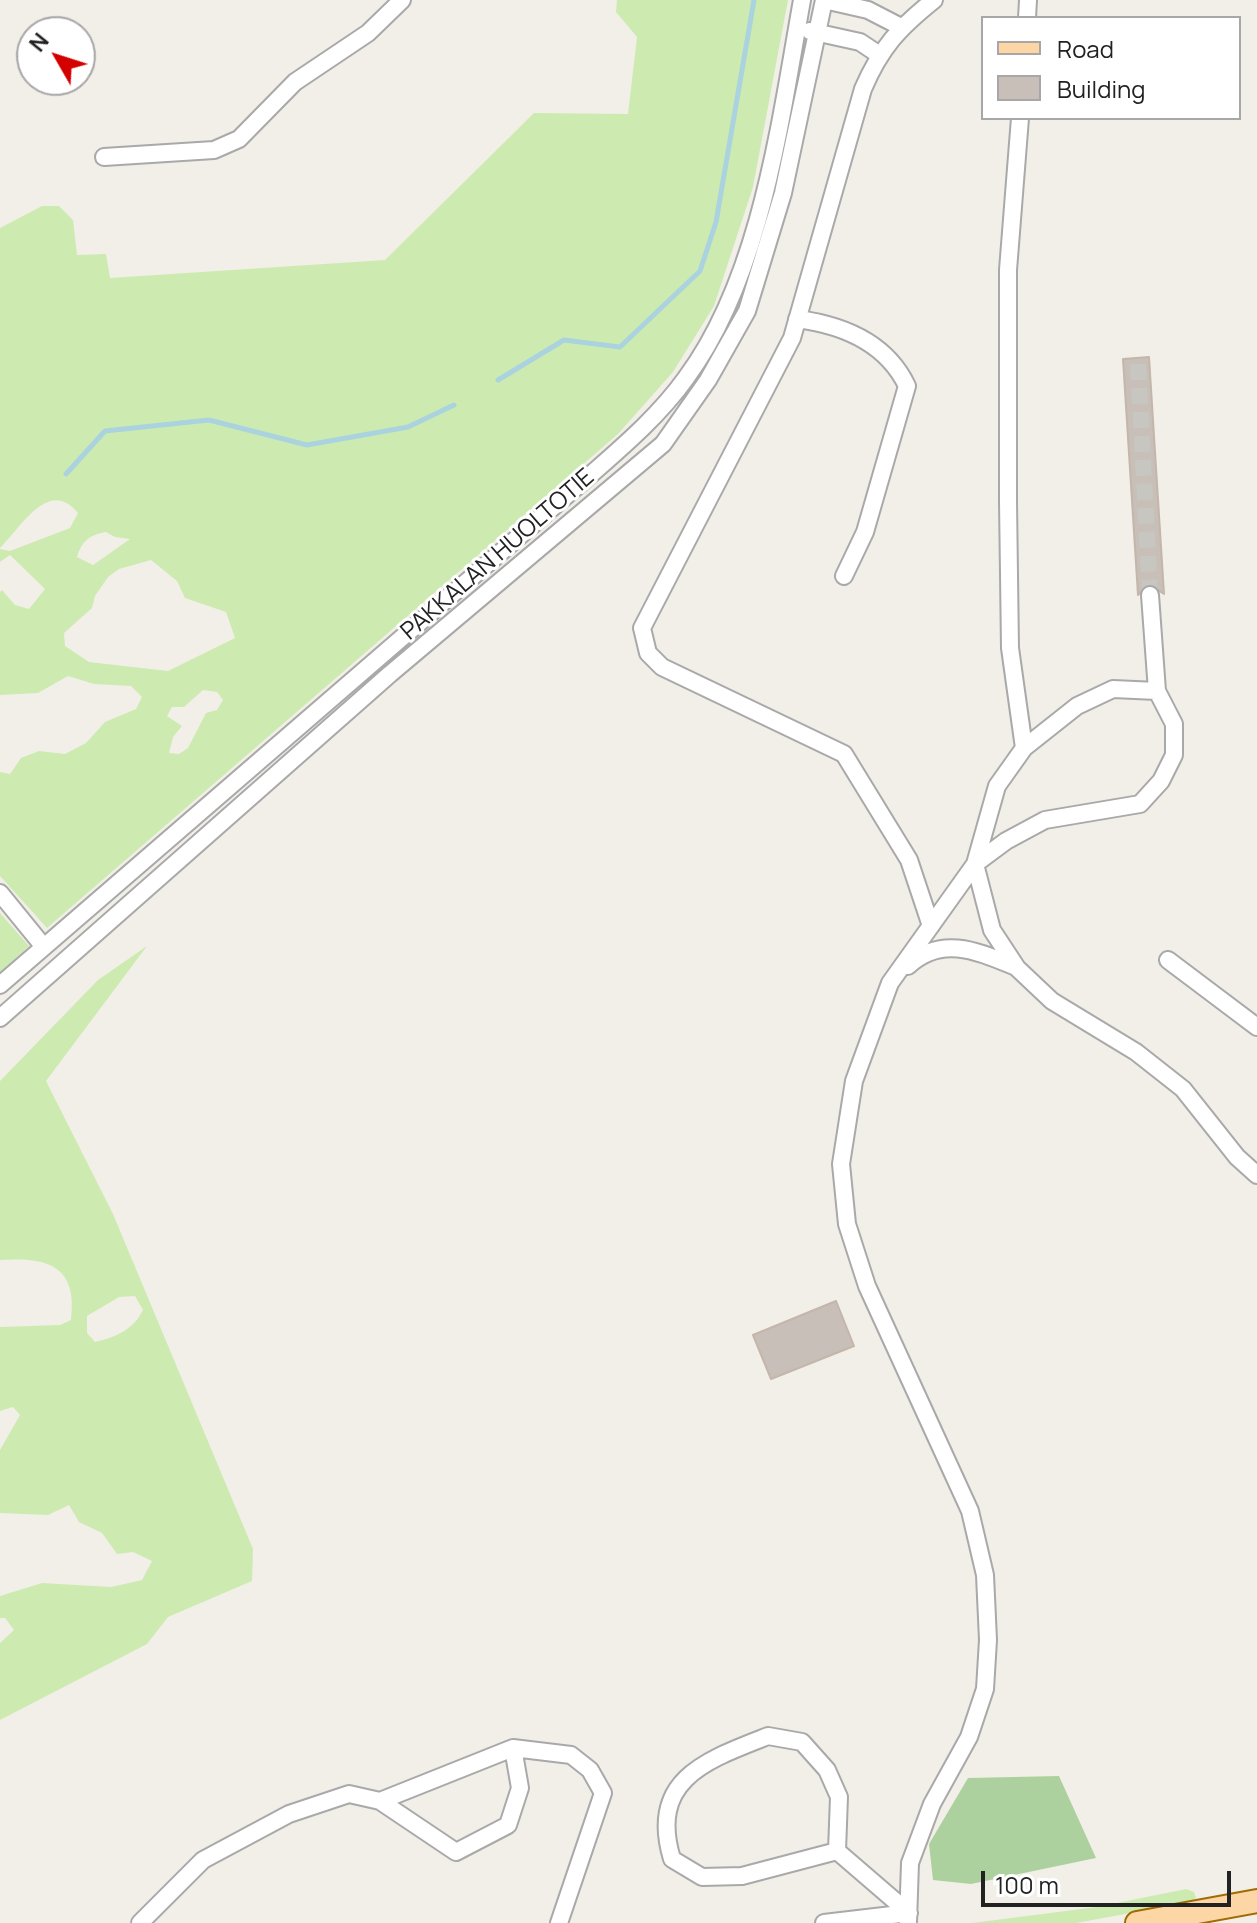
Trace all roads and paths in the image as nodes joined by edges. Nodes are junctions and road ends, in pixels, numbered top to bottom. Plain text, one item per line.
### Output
1 (402, 0) edge
2 (802, 0) edge
3 (824, 0) edge
4 (934, 0) edge
5 (901, 27) junction
6 (797, 29) junction
7 (818, 33) junction
8 (878, 54) junction
9 (1020, 120) edge
10 (104, 157) dead end
11 (797, 319) junction
12 (844, 576) dead end
13 (1150, 595) tunnel mouth
14 (1157, 691) junction
15 (1024, 748) junction
16 (975, 864) junction
17 (0, 893) edge
18 (931, 926) junction
19 (44, 947) junction
20 (1168, 960) dead end
21 (1017, 968) junction
22 (890, 983) junction
23 (0, 985) edge
24 (0, 1018) edge
25 (1257, 1027) edge
26 (1257, 1175) edge
27 (513, 1748) junction
28 (380, 1801) junction
29 (837, 1851) junction
30 (1257, 1901) edge
31 (909, 1918) edge
32 (140, 1923) edge
33 (559, 1923) edge
34 (824, 1923) edge
35 (1137, 1923) edge

1 - 10 lane
2 - 6 lane, PAKKALAN HUOLTOTIE
3 - 5 lane
3 - 7 lane
4 - 5 lane
5 - 8 lane
6 - 7 lane
6 - 19 lane, PAKKALAN HUOLTOTIE
7 - 8 lane
7 - 24 lane
8 - 11 lane
9 - 15 lane
11 - 12 lane
11 - 18 lane
13 - 14 lane
14 - 15 lane
14 - 16 lane
15 - 16 lane
16 - 18 lane
16 - 21 lane
17 - 19 lane
18 - 22 lane
19 - 23 lane, PAKKALAN HUOLTOTIE
20 - 25 lane
21 - 22 lane
21 - 26 lane
22 - 31 lane
27 - 28 lane
27 - 28 lane
27 - 33 lane
28 - 32 lane
29 - 29 lane
29 - 31 lane
30 - 35 main road
31 - 34 lane

